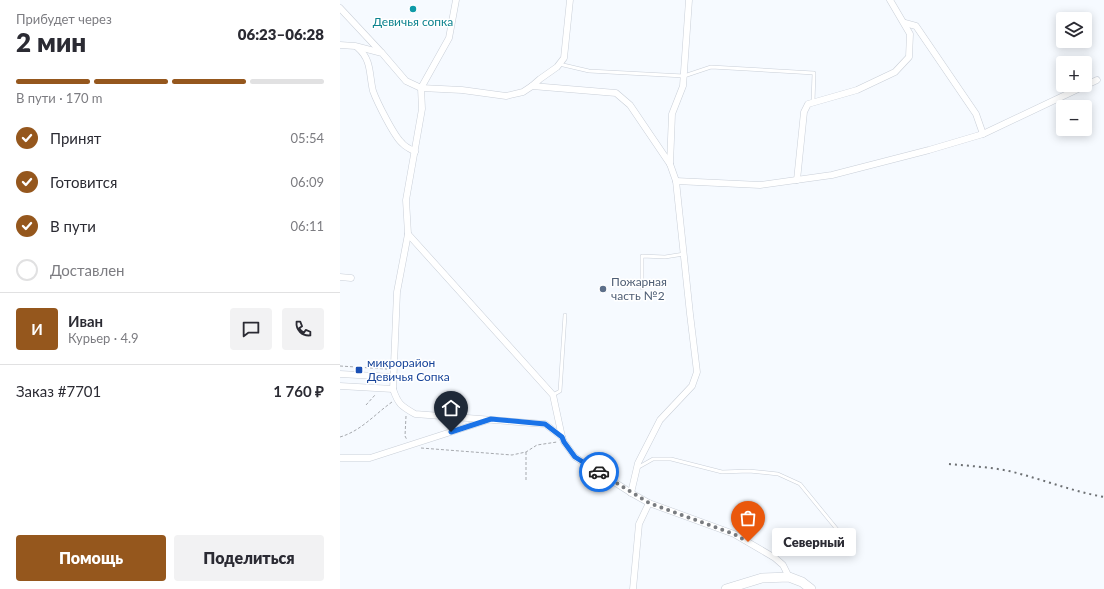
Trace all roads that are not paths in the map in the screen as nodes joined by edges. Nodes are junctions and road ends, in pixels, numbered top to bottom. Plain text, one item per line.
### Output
1 (456, 0) edge
2 (570, 0) edge
3 (689, 0) edge
4 (890, 0) edge
5 (340, 8) edge
6 (905, 23) junction
7 (340, 45) edge
8 (355, 46) junction
9 (382, 53) junction
10 (560, 64) junction
11 (684, 76) junction
12 (1097, 80) dead end
13 (532, 86) junction
14 (421, 88) junction
15 (813, 102) junction
16 (984, 134) junction
17 (415, 152) junction
18 (670, 164) junction
19 (676, 180) junction
20 (797, 180) junction
21 (408, 234) junction
22 (684, 254) junction
23 (340, 277) edge
24 (351, 278) dead end
25 (642, 288) dead end
26 (565, 315) dead end
27 (340, 374) edge
28 (393, 377) junction
29 (340, 386) edge
30 (393, 389) junction
31 (554, 395) junction
32 (491, 419) junction
33 (563, 440) junction
34 (340, 458) edge
35 (636, 468) junction
36 (631, 493) junction
37 (649, 503) junction
38 (840, 533) dead end
39 (789, 576) junction
40 (633, 589) edge
41 (726, 589) edge
42 (811, 589) edge

1 - 14 street
2 - 10 street
3 - 11 street
4 - 6 street
5 - 9 street
6 - 15 street
6 - 16 street
7 - 8 street
8 - 9 street
8 - 17 street
9 - 14 street
10 - 11 lane
10 - 13 street
11 - 15 lane
11 - 18 street
12 - 16 street
13 - 14 street
13 - 18 street
14 - 17 street
15 - 20 street
16 - 20 street
17 - 21 street
18 - 19 street
19 - 20 street
19 - 22 street
21 - 28 street
21 - 31 street
22 - 25 lane
22 - 35 street
23 - 24 street
26 - 31 lane
27 - 28 street
28 - 30 street
29 - 30 street
30 - 32 street
31 - 33 street
32 - 33 street
32 - 34 street
33 - 36 street
35 - 36 street
35 - 38 lane
36 - 37 street
37 - 39 street
37 - 40 street
39 - 41 main road
39 - 42 main road

